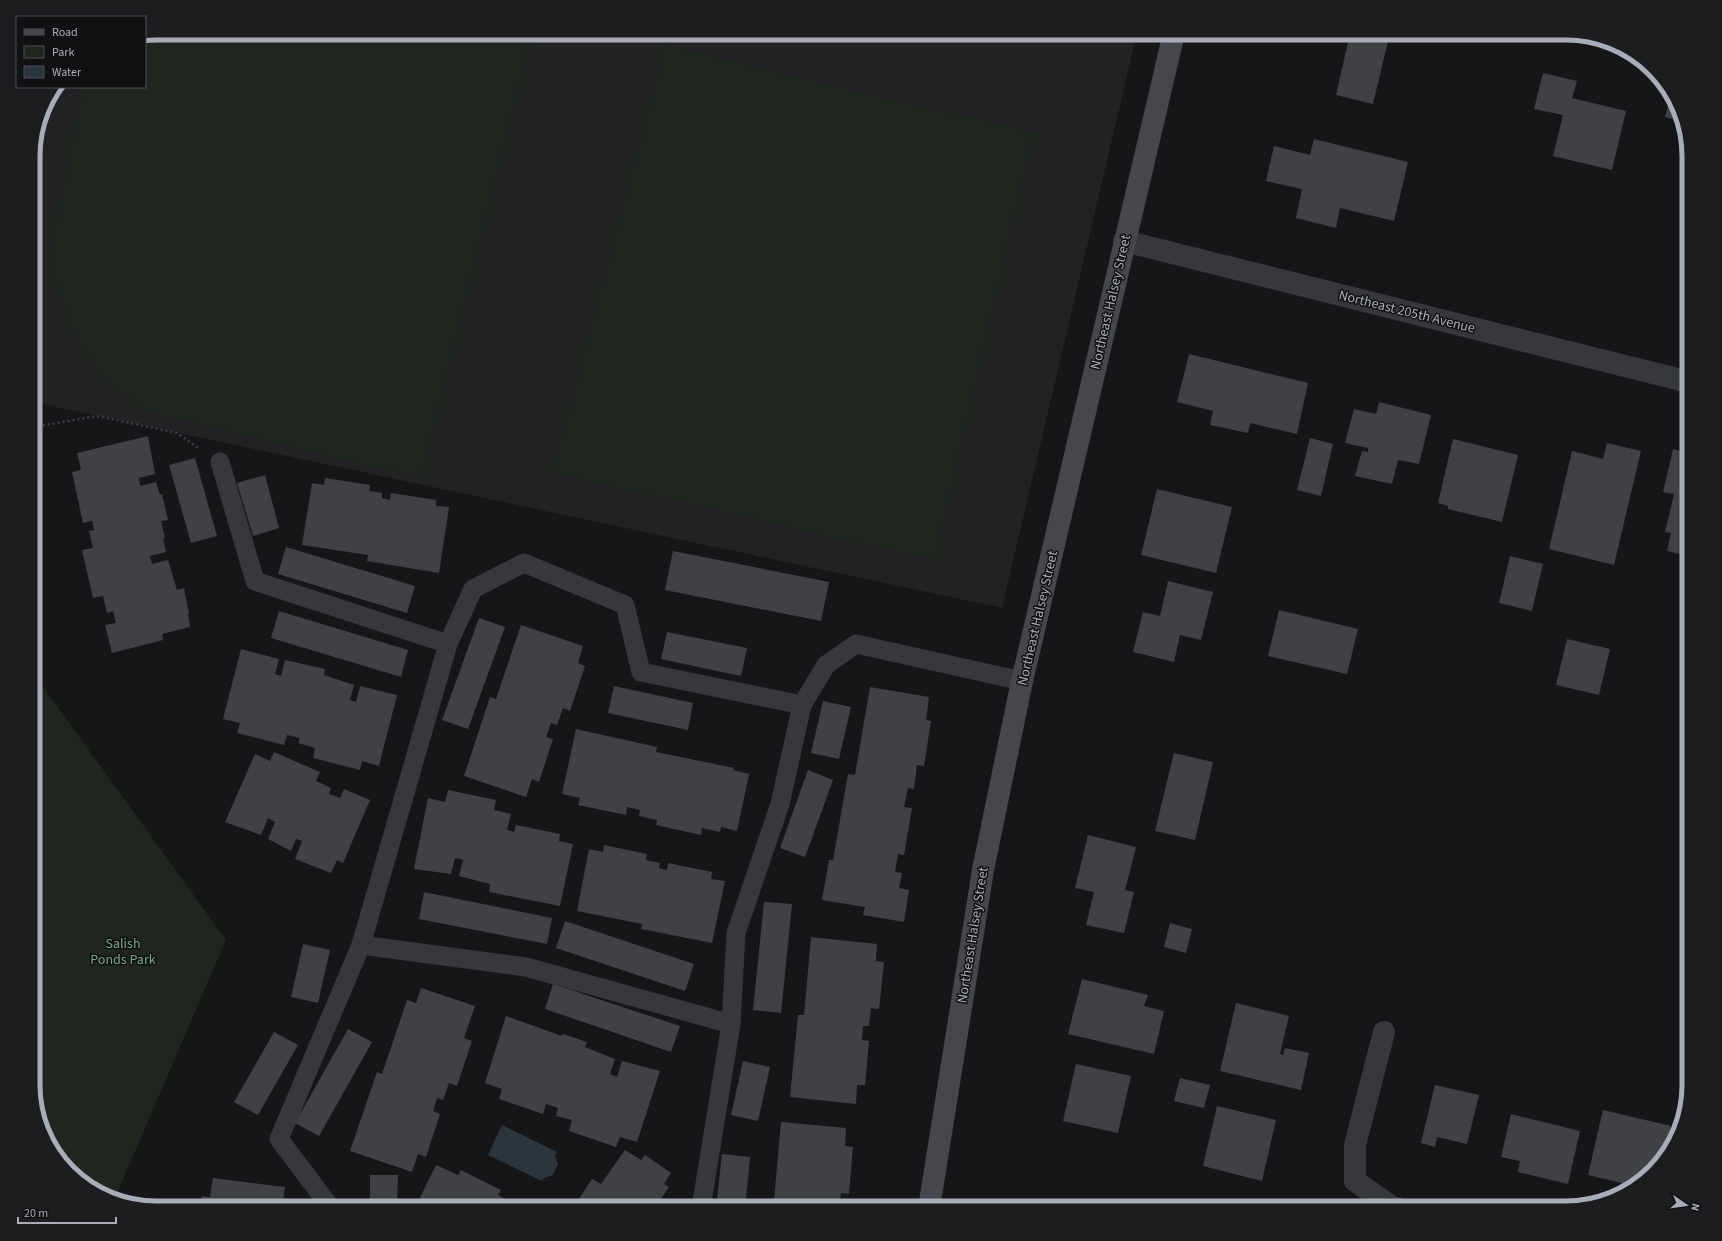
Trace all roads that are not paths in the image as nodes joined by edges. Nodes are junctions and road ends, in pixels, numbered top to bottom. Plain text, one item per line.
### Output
1 (1172, 40) edge
2 (1124, 241) junction
3 (1682, 380) edge
4 (220, 462) road end
5 (448, 644) junction
6 (1022, 681) junction
7 (802, 706) junction
8 (361, 946) junction
9 (731, 1024) junction
10 (1384, 1032) dead end
11 (326, 1201) edge
12 (702, 1201) edge
13 (930, 1201) edge
14 (1384, 1201) edge

1 - 2 street, Northeast Halsey Street
2 - 3 street, Northeast 205th Avenue
2 - 6 street, Northeast Halsey Street
4 - 5 lane
5 - 7 lane
5 - 8 lane
6 - 7 lane
6 - 13 street, Northeast Halsey Street
7 - 9 lane
8 - 9 lane
8 - 11 lane
9 - 12 lane
10 - 14 street

